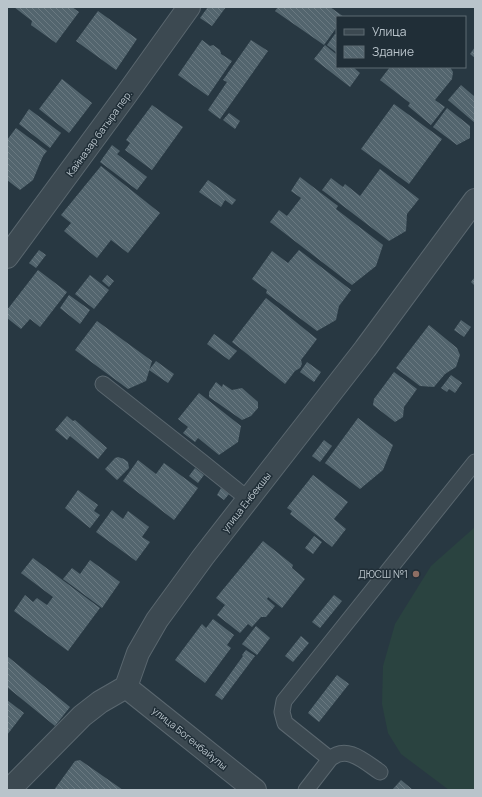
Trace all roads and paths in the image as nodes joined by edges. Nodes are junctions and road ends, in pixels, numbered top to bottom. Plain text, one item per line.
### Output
1 (189, 7) edge
2 (475, 200) edge
3 (7, 257) edge
4 (103, 384) dead end
5 (475, 462) edge
6 (248, 499) junction
7 (126, 687) junction
8 (330, 759) junction
9 (380, 772) dead end
10 (9, 790) edge
11 (255, 790) edge
12 (306, 790) edge

1 - 3 street, Кайназар батыра пер.
2 - 6 street, улица Енбекшы
4 - 6 lane
5 - 8 lane
6 - 7 street, улица Енбекшы
7 - 10 street
7 - 11 street, улица Богенбайулы
8 - 9 lane
8 - 12 lane

